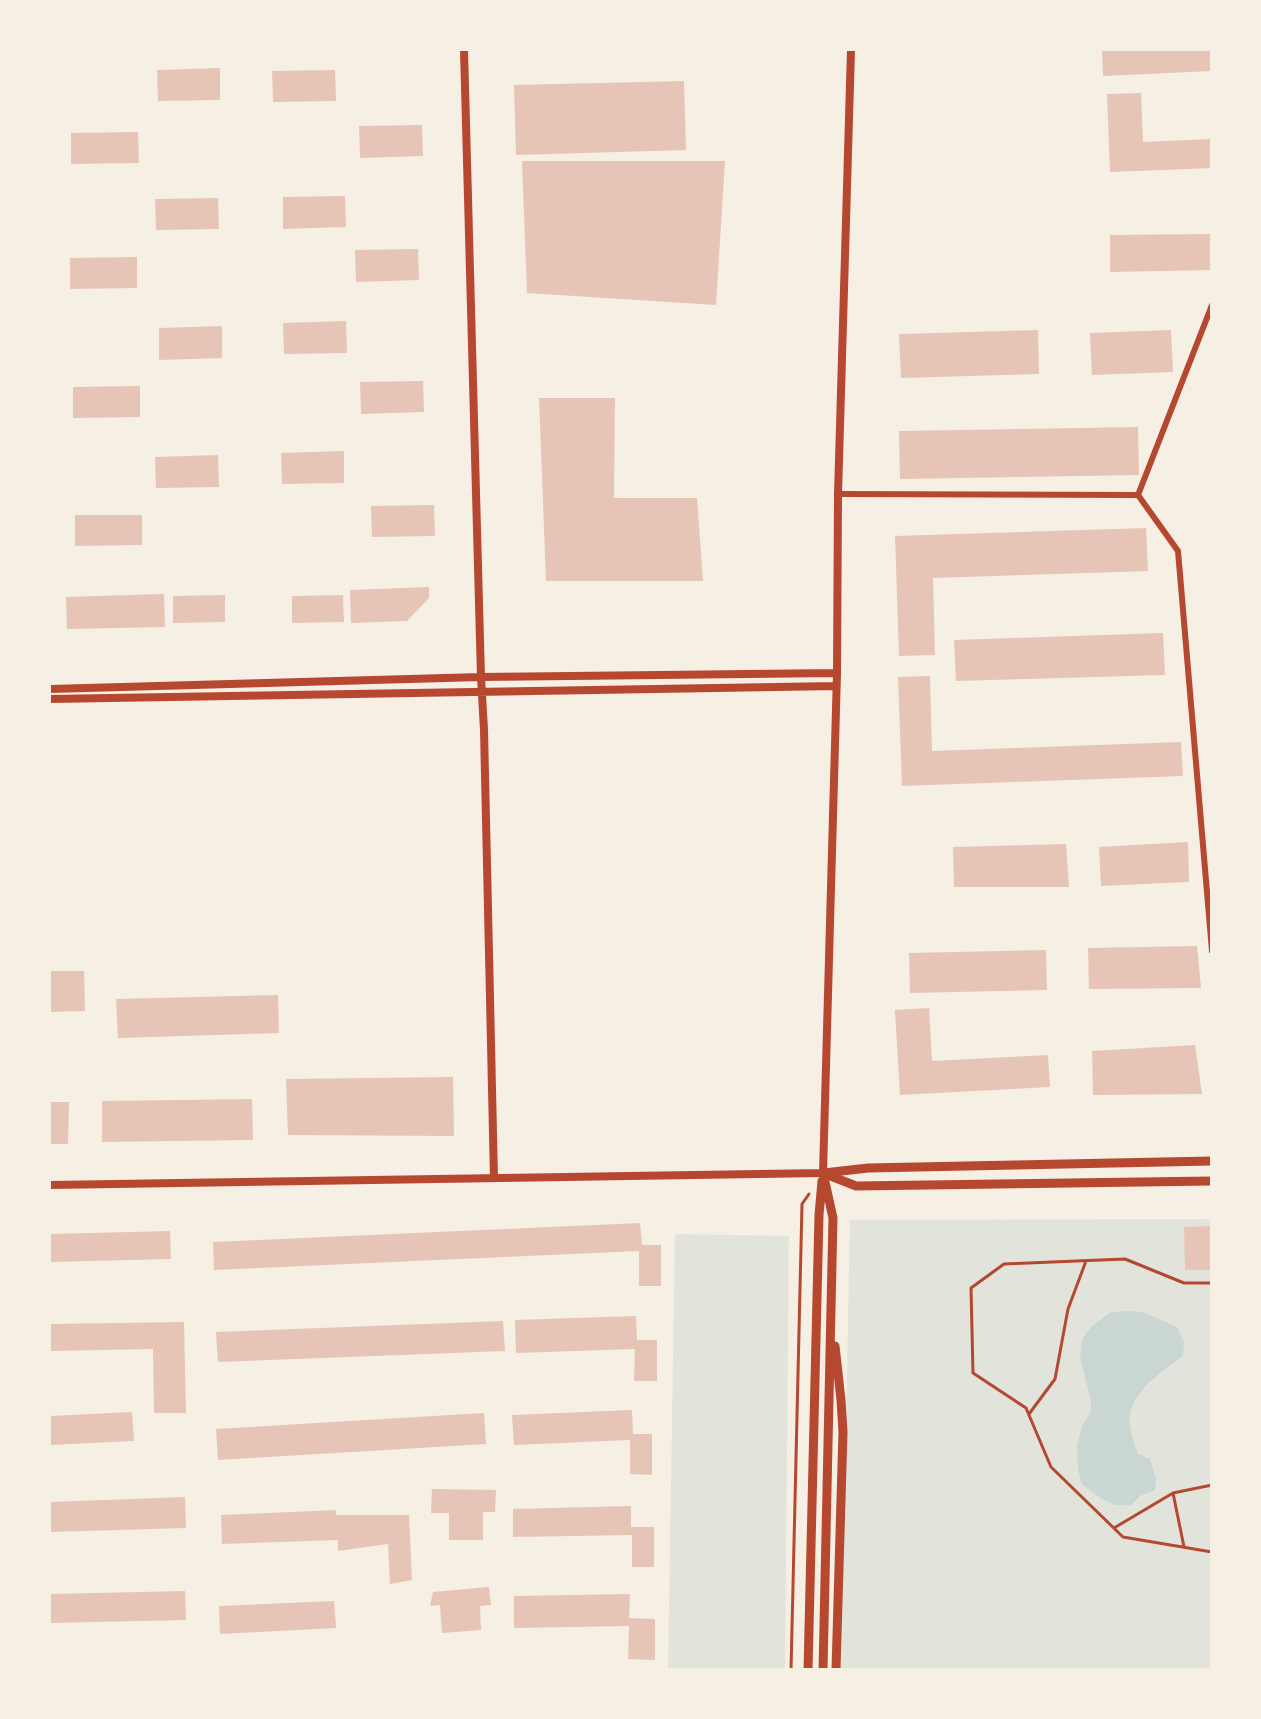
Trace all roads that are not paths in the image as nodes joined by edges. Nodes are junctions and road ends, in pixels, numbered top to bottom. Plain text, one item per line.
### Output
1 (464, 50) edge
2 (850, 50) edge
3 (1212, 305) edge
4 (838, 494) junction
5 (1138, 495) junction
6 (837, 673) junction
7 (481, 677) junction
8 (836, 686) junction
9 (50, 689) edge
10 (482, 692) junction
11 (50, 699) edge
12 (1212, 951) edge
13 (1212, 1161) edge
14 (823, 1173) junction
15 (494, 1178) junction
16 (1212, 1181) edge
17 (50, 1185) edge
18 (831, 1314) junction
19 (808, 1670) edge
20 (823, 1670) edge
21 (836, 1670) edge

1 - 7 street
2 - 4 street
3 - 5 street
4 - 5 street
4 - 6 street
5 - 12 street
6 - 7 street
6 - 8 street
7 - 9 street
7 - 10 street
8 - 10 street
8 - 14 street
10 - 11 street
10 - 15 street
13 - 14 main road
14 - 15 street
14 - 16 main road
14 - 18 main road
14 - 19 main road
15 - 17 street
18 - 20 main road
18 - 21 main road

